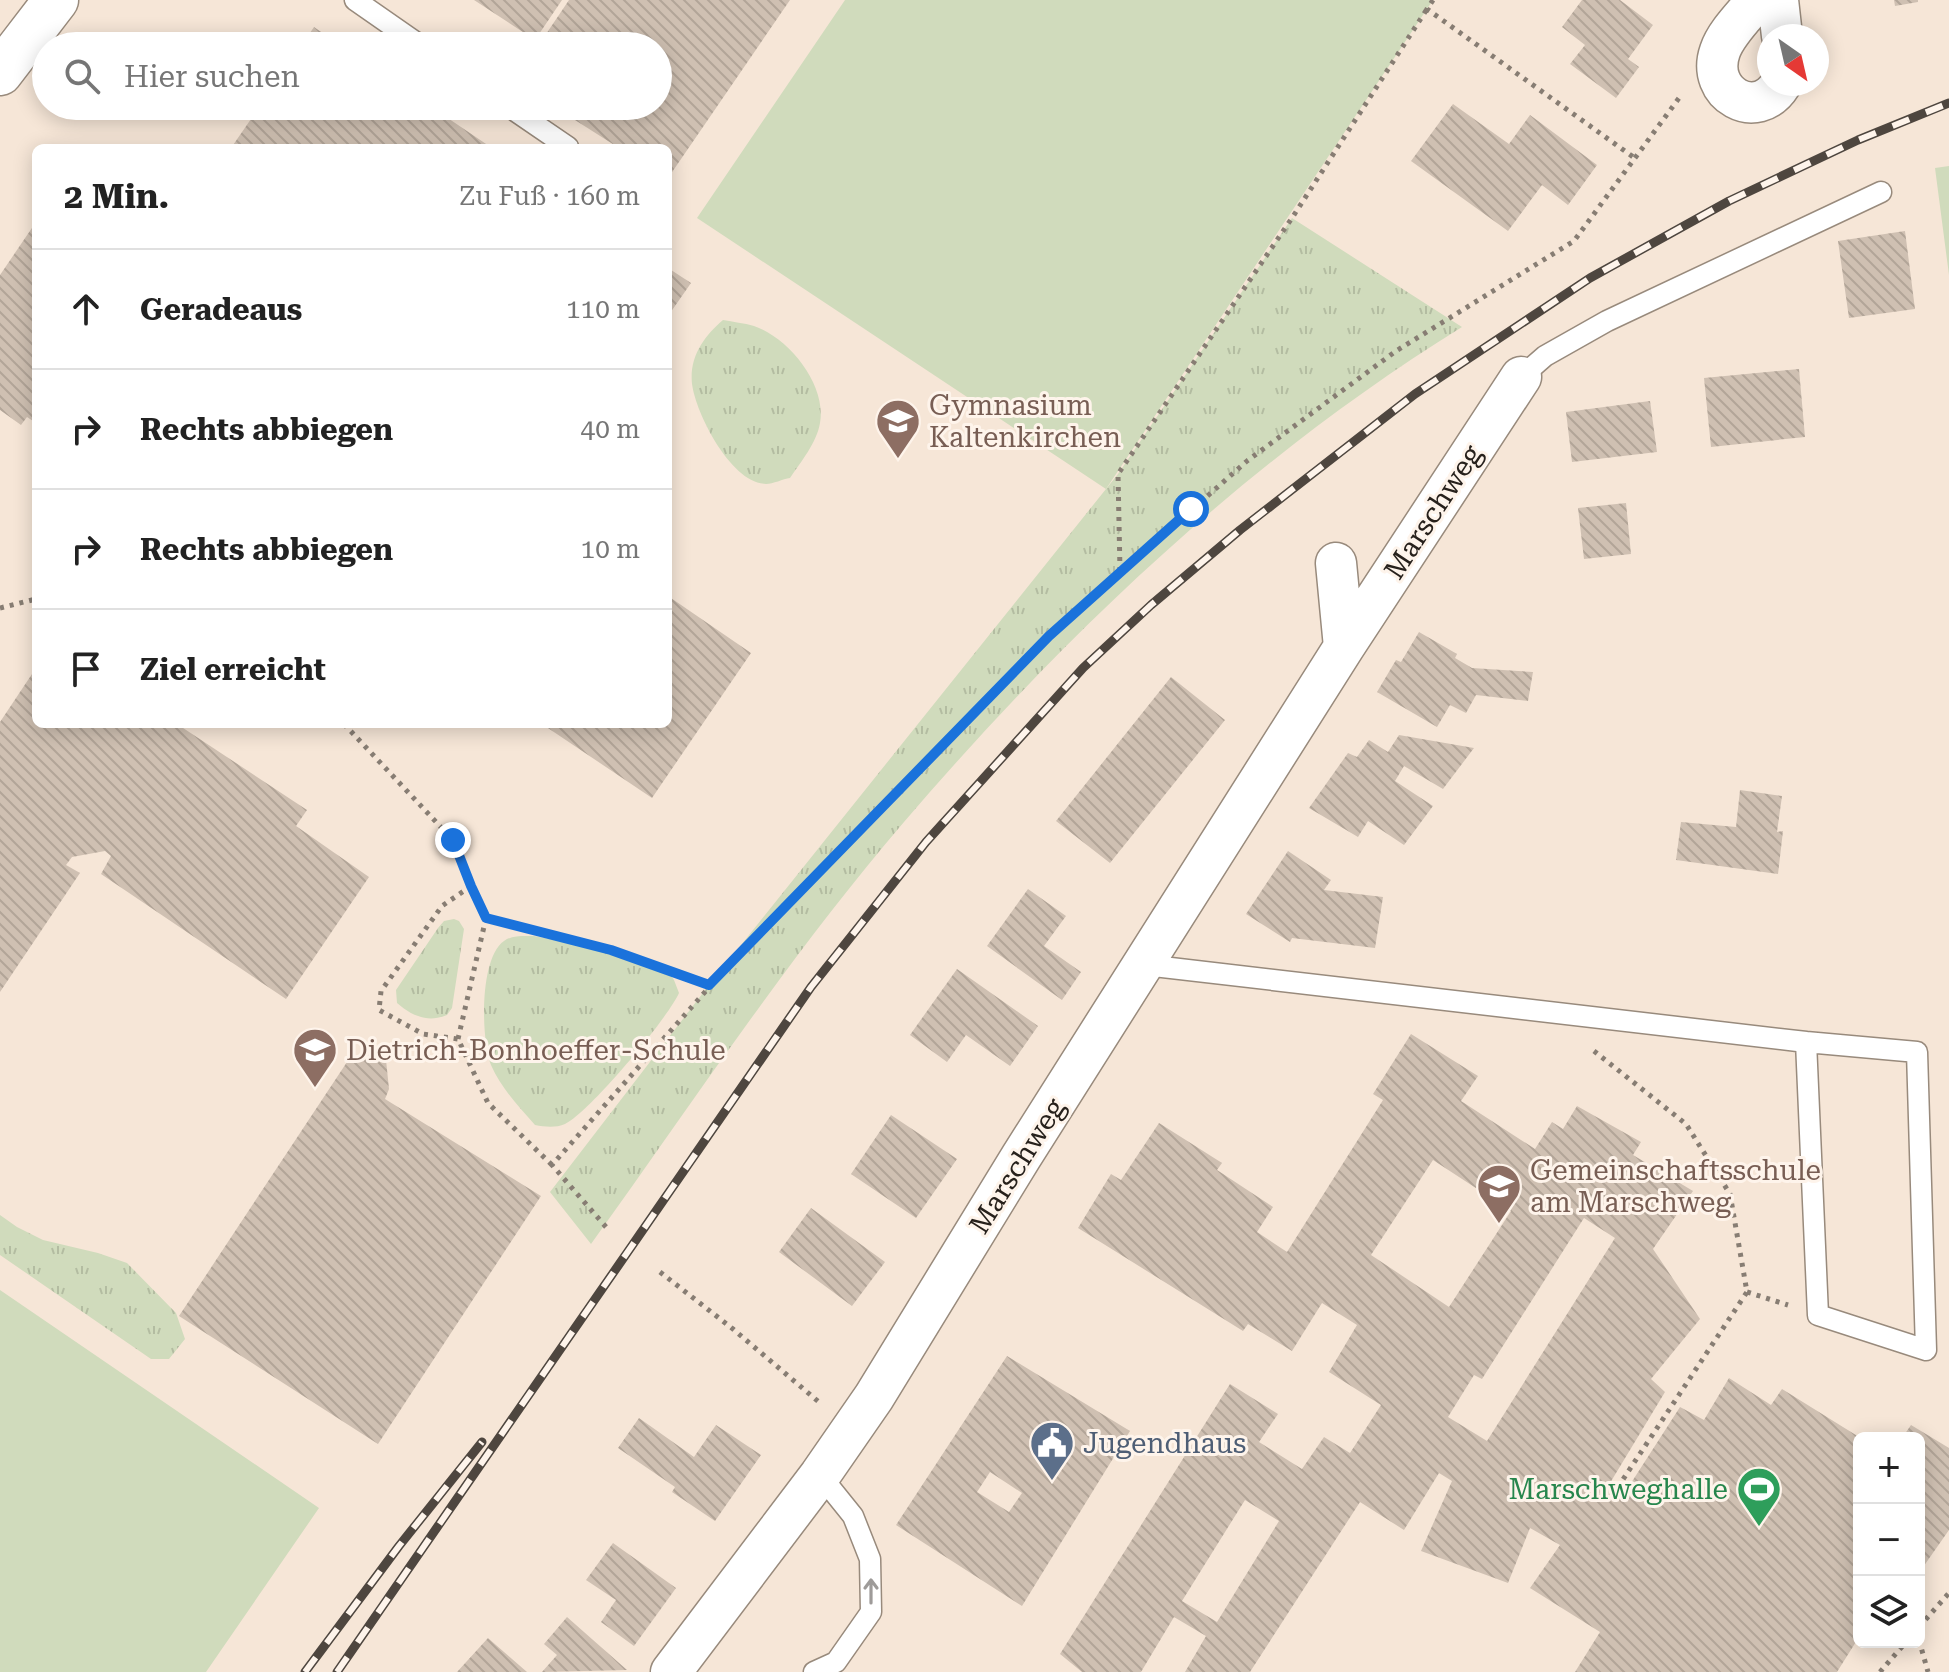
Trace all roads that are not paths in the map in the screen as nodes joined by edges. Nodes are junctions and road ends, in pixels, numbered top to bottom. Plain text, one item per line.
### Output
1 (56, 0) edge
2 (355, 0) edge
3 (1757, 0) edge
4 (1778, 0) edge
5 (1781, 24) edge
6 (401, 32) edge
7 (0, 73) edge
8 (1771, 96) edge
9 (528, 120) edge
10 (564, 144) edge
11 (1881, 192) dead end
12 (1521, 377) joint
13 (1336, 563) dead end
14 (1344, 647) junction
15 (1145, 965) junction
16 (1806, 1042) junction
17 (820, 1475) junction
18 (671, 1672) edge
19 (814, 1672) edge

1 - 7 street
2 - 6 lane
3 - 8 street
4 - 5 street
9 - 10 lane
11 - 12 lane
12 - 14 street, Marschweg
13 - 14 street, Marschweg
14 - 15 street, Marschweg
15 - 16 lane
15 - 17 street, Marschweg
16 - 16 lane
17 - 18 street, Marschweg
19 -> 17 lane

